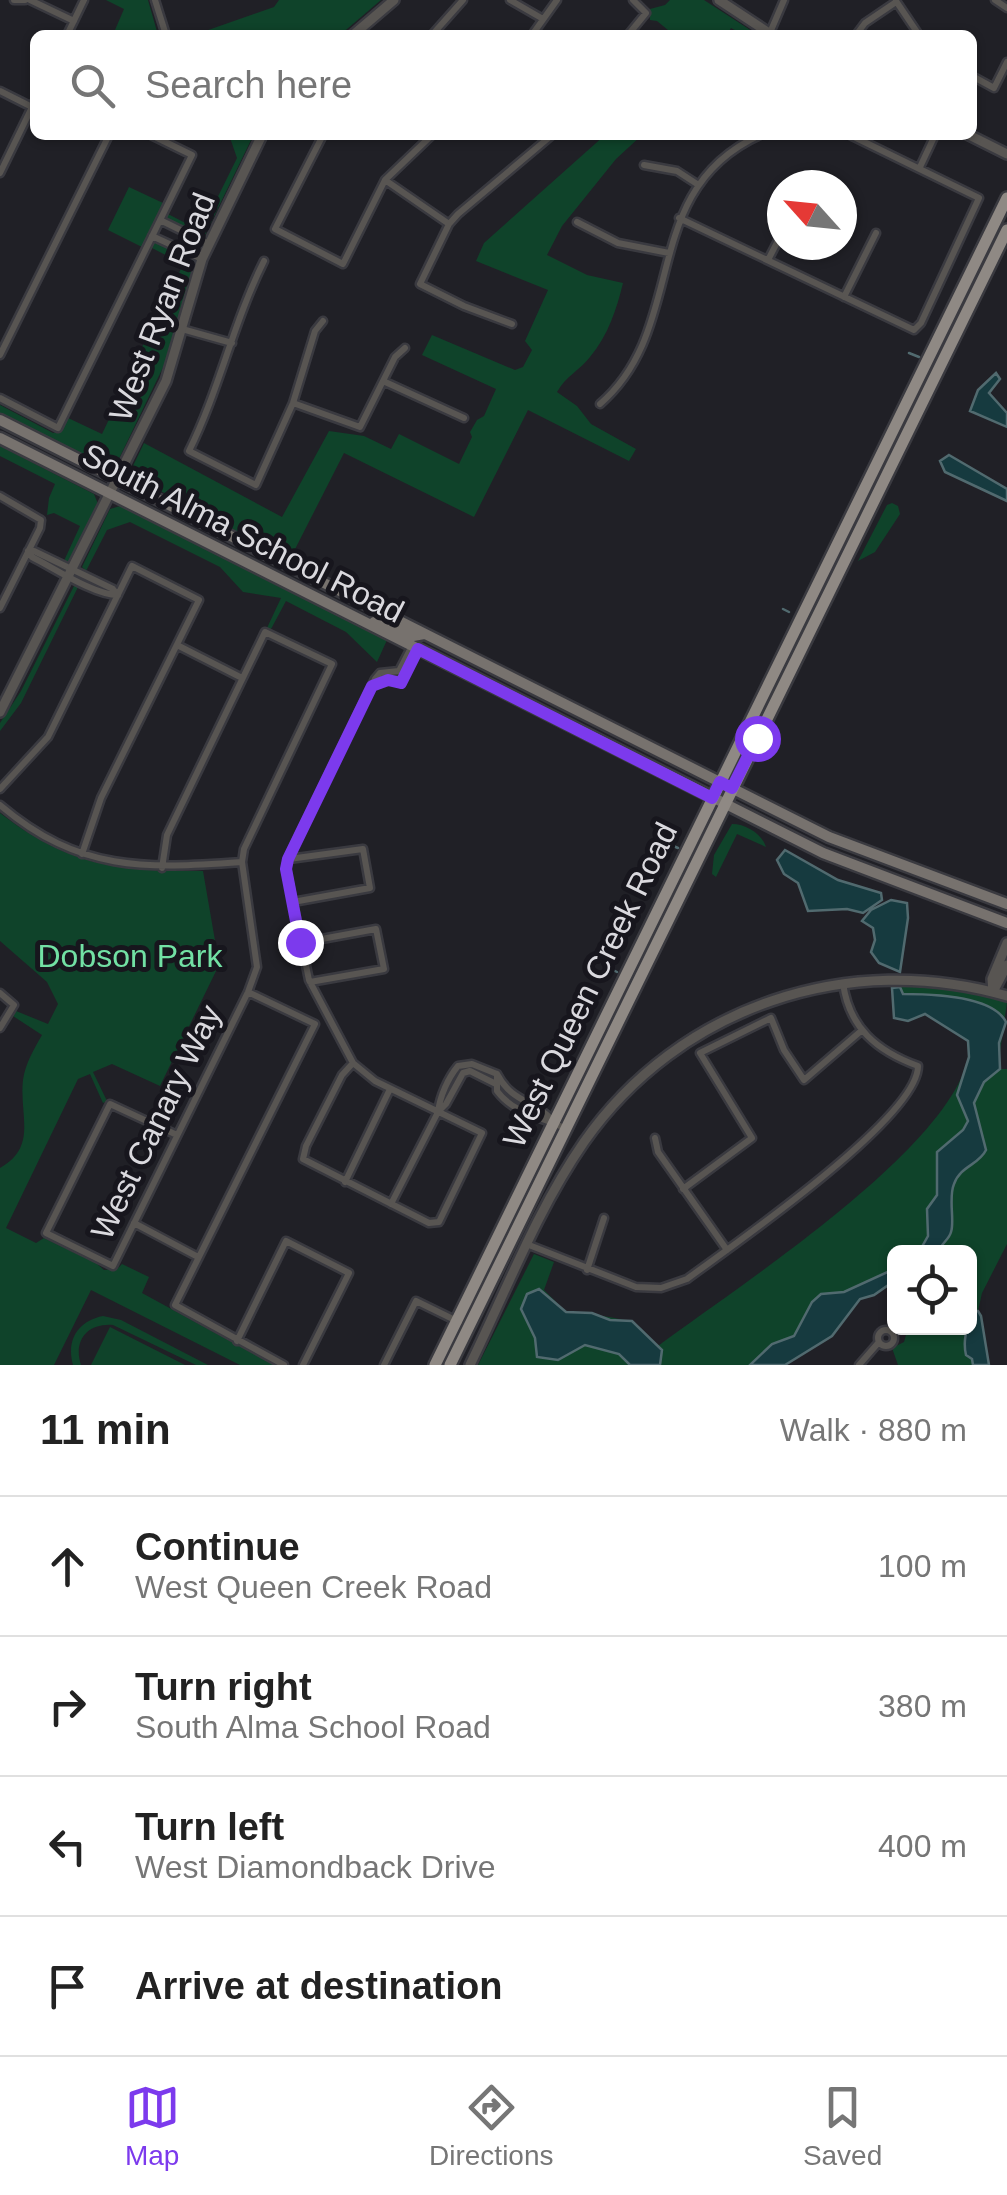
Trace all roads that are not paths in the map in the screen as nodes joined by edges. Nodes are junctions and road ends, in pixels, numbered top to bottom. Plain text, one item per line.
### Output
1 (14, 0) edge
2 (28, 0) edge
3 (84, 0) edge
4 (155, 0) edge
5 (394, 0) edge
6 (463, 0) edge
7 (510, 0) edge
8 (557, 0) edge
9 (632, 0) edge
10 (719, 0) edge
11 (784, 0) edge
12 (995, 0) edge
13 (896, 1) edge
14 (1007, 8) edge
15 (543, 18) junction
16 (74, 21) junction
17 (70, 30) edge
18 (164, 30) edge
19 (358, 30) edge
20 (436, 30) edge
21 (535, 30) edge
22 (632, 30) edge
23 (763, 30) edge
24 (772, 30) edge
25 (860, 30) edge
26 (916, 30) edge
27 (1007, 62) edge
28 (977, 79) edge
29 (0, 91) edge
30 (30, 102) edge
31 (30, 112) edge
32 (977, 139) edge
33 (107, 140) edge
34 (161, 140) edge
35 (260, 140) edge
36 (320, 140) edge
37 (427, 140) edge
38 (546, 140) edge
39 (749, 140) edge
40 (861, 140) edge
41 (933, 140) edge
42 (1007, 154) edge
43 (644, 165) dead end
44 (920, 167) junction
45 (0, 172) edge
46 (385, 180) junction
47 (696, 184) junction
48 (1007, 198) edge
49 (679, 218) junction
50 (160, 220) junction
51 (577, 222) dead end
52 (449, 224) junction
53 (174, 227) junction
54 (1007, 230) edge
55 (876, 233) dead end
56 (152, 236) junction
57 (167, 243) junction
58 (209, 244) junction
59 (669, 253) junction
60 (202, 258) junction
61 (767, 260) edge
62 (768, 260) edge
63 (264, 261) dead end
64 (844, 297) junction
65 (323, 321) dead end
66 (512, 324) dead end
67 (182, 329) junction
68 (232, 343) junction
69 (405, 348) dead end
70 (0, 355) edge
71 (383, 381) junction
72 (0, 398) edge
73 (293, 403) junction
74 (600, 404) dead end
75 (464, 418) dead end
76 (0, 420) edge
77 (0, 438) edge
78 (118, 479) junction
79 (110, 494) junction
80 (0, 496) edge
81 (28, 551) junction
82 (72, 573) junction
83 (118, 595) junction
84 (0, 608) edge
85 (356, 619) junction
86 (425, 634) junction
87 (177, 645) junction
88 (415, 648) junction
89 (786, 648) junction
90 (242, 678) junction
91 (4, 698) edge
92 (772, 708) junction
93 (0, 712) edge
94 (720, 782) junction
95 (732, 788) junction
96 (0, 789) edge
97 (712, 798) junction
98 (725, 804) junction
99 (0, 805) edge
100 (82, 854) junction
101 (288, 859) junction
102 (242, 862) junction
103 (162, 868) junction
104 (292, 902) junction
105 (1007, 904) edge
106 (1007, 923) edge
107 (300, 942) junction
108 (1007, 942) edge
109 (1007, 965) edge
110 (310, 982) junction
111 (843, 983) junction
112 (248, 992) junction
113 (994, 992) junction
114 (0, 993) edge
115 (1007, 996) edge
116 (0, 1028) edge
117 (862, 1031) junction
118 (353, 1063) junction
119 (497, 1074) junction
120 (496, 1084) junction
121 (390, 1089) junction
122 (438, 1112) junction
123 (560, 1126) junction
124 (178, 1135) junction
125 (655, 1138) dead end
126 (345, 1182) junction
127 (683, 1189) junction
128 (391, 1204) junction
129 (604, 1218) dead end
130 (134, 1223) junction
131 (528, 1245) junction
132 (727, 1250) junction
133 (198, 1257) junction
134 (587, 1270) junction
135 (456, 1320) junction
136 (469, 1326) junction
137 (237, 1341) junction
138 (880, 1342) dead end
139 (284, 1365) edge
140 (303, 1365) edge
141 (384, 1365) edge
142 (434, 1365) edge
143 (450, 1365) edge
144 (470, 1365) edge
145 (858, 1365) edge

1 - 2 street
2 - 16 street
3 - 16 street
4 - 18 street
5 - 19 street
6 - 20 street
7 - 15 street
8 - 15 street
9 - 22 street
10 - 23 street
11 - 24 street
12 - 14 street
13 - 25 street
13 - 26 street
15 - 21 street
16 - 17 street
27 - 28 street
29 - 30 street
31 - 45 street
32 - 42 street
33 - 70 street
34 - 50 street
35 - 58 street, West Ryan Road
36 - 46 street
37 - 46 street
38 - 52 street
39 - 47 street
40 - 44 street
41 - 44 street
43 - 47 street
44 - 64 street
46 - 52 street
47 - 49 street
48 - 89 main road, West Queen Creek Road
49 - 59 street
49 - 61 street
50 - 53 street
50 - 56 street
51 - 59 street
52 - 66 street
53 - 57 street
53 - 58 street
54 - 92 main road, West Queen Creek Road
55 - 64 street
56 - 57 street
56 - 72 street
57 - 60 street
58 - 60 street, West Ryan Road
59 - 74 street
60 - 67 street, West Ryan Road
62 - 64 street
63 - 68 street
65 - 73 street
67 - 68 street
67 - 78 street, West Ryan Road
68 - 73 street
69 - 71 street
71 - 73 street
71 - 75 street
76 - 78 main road, South Alma School Road
77 - 79 main road, South Alma School Road
78 - 79 street, West Ryan Road
78 - 86 main road, South Alma School Road
79 - 82 street, West Ryan Road
79 - 85 main road, South Alma School Road
80 - 81 street
81 - 82 street
81 - 84 street
82 - 83 street
82 - 91 street, West Ryan Road
83 - 87 street
83 - 96 street
85 - 86 main road
85 - 88 main road, South Alma School Road
86 - 94 main road, South Alma School Road
87 - 90 street
87 - 100 street
88 - 97 main road, South Alma School Road
88 - 101 street
89 - 92 main road
89 - 94 main road, West Queen Creek Road
90 - 102 street, West Canary Way
90 - 103 street
91 - 93 street, West Ryan Road
92 - 95 main road, West Queen Creek Road
94 - 95 main road, South Alma School Road
94 - 97 main road, West Queen Creek Road
95 - 98 main road, West Queen Creek Road
95 - 105 main road, South Alma School Road
97 - 98 main road, South Alma School Road
97 - 123 main road, West Queen Creek Road
98 - 106 main road, South Alma School Road
98 - 123 main road, West Queen Creek Road
99 - 100 street
100 - 103 street
101 - 104 street
101 - 104 street
102 - 103 street
102 - 112 street, West Canary Way
104 - 107 street
107 - 110 street
107 - 110 street
108 - 113 street
109 - 113 street
110 - 118 street
111 - 113 street
111 - 117 street
111 - 131 street
112 - 124 street, West Canary Way
112 - 133 street
113 - 115 street
114 - 116 street
117 - 127 street
117 - 132 street
118 - 121 street
118 - 126 street
119 - 120 street
119 - 122 street
119 - 123 street
120 - 122 street
120 - 123 street
121 - 122 street
121 - 126 street
122 - 128 street
122 - 128 street
123 - 135 main road, West Queen Creek Road
123 - 136 main road, West Queen Creek Road
124 - 130 street, West Canary Way
124 - 130 street, West Canary Way
125 - 127 street
126 - 128 street
127 - 132 street
129 - 134 street
130 - 133 street
131 - 134 street
131 - 144 street
132 - 134 street
133 - 137 street
135 - 136 street
135 - 141 street
135 - 142 main road, West Queen Creek Road
136 - 143 main road, West Queen Creek Road
137 - 139 street
137 - 140 street
138 - 145 street

